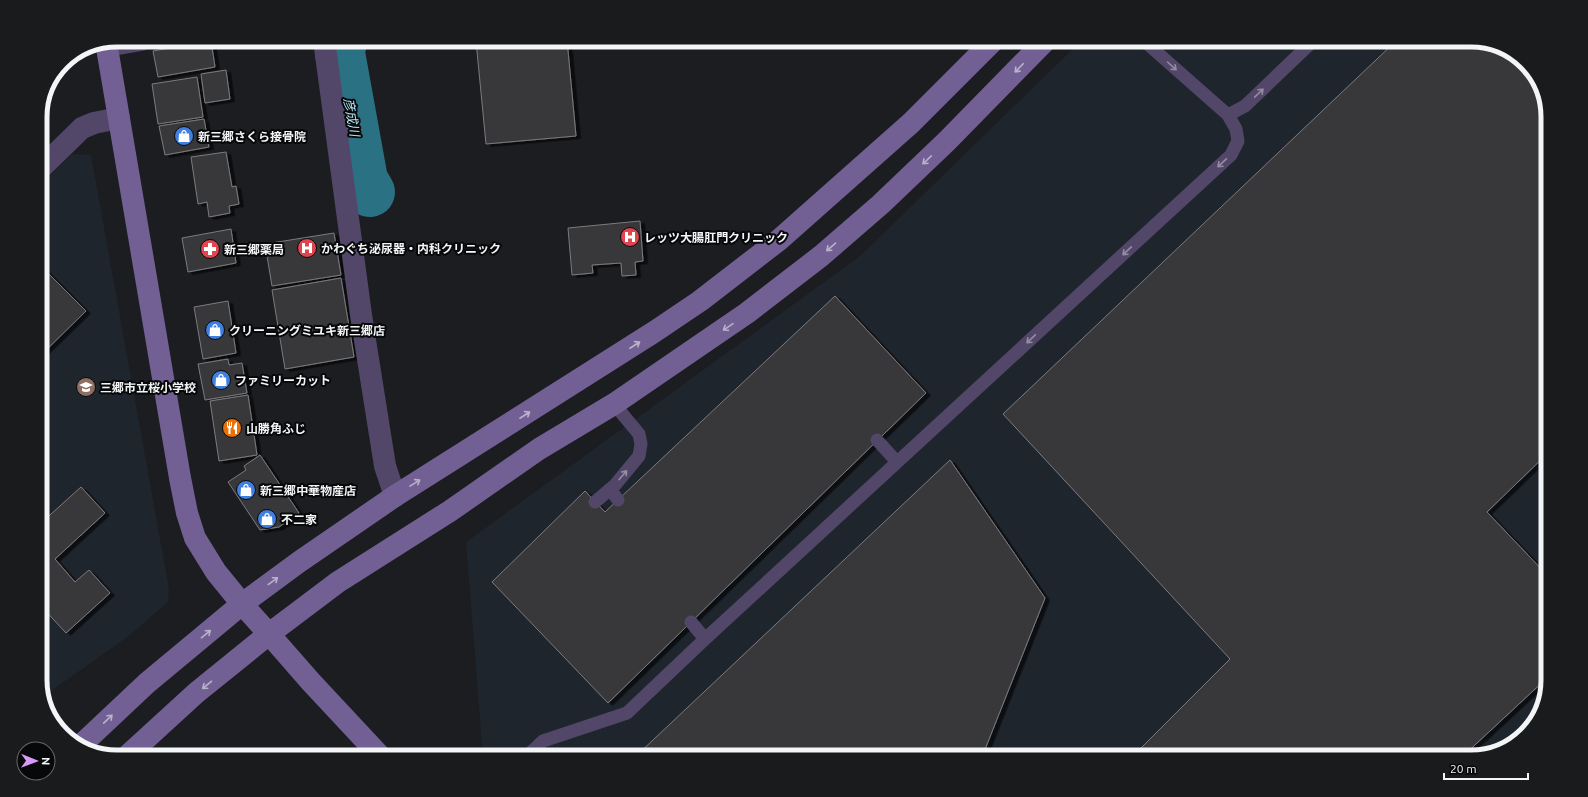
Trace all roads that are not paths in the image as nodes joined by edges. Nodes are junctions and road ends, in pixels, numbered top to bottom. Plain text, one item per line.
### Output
1 (325, 47) edge
2 (987, 47) edge
3 (1039, 47) edge
4 (1151, 47) edge
5 (1307, 47) edge
6 (107, 48) edge
7 (1228, 115) junction
8 (119, 118) junction
9 (47, 162) edge
10 (614, 404) junction
11 (878, 440) dead end
12 (898, 462) junction
13 (610, 489) junction
14 (395, 496) junction
15 (618, 500) dead end
16 (595, 502) dead end
17 (242, 604) junction
18 (691, 622) dead end
19 (269, 634) junction
20 (705, 639) junction
21 (84, 742) edge
22 (134, 750) edge
23 (374, 750) edge
24 (533, 750) edge

1 - 14 street
14 -> 2 street
3 -> 10 street
4 -> 7 lane
7 -> 5 lane
6 - 8 street
7 -> 12 lane
8 - 9 street
8 - 17 street
13 -> 10 lane
10 - 19 street
11 - 12 lane
12 - 20 lane
13 - 15 lane
13 - 16 lane
17 -> 14 street
17 - 19 street
21 -> 17 street
18 - 20 lane
19 -> 22 street
19 - 23 street
20 - 24 lane

